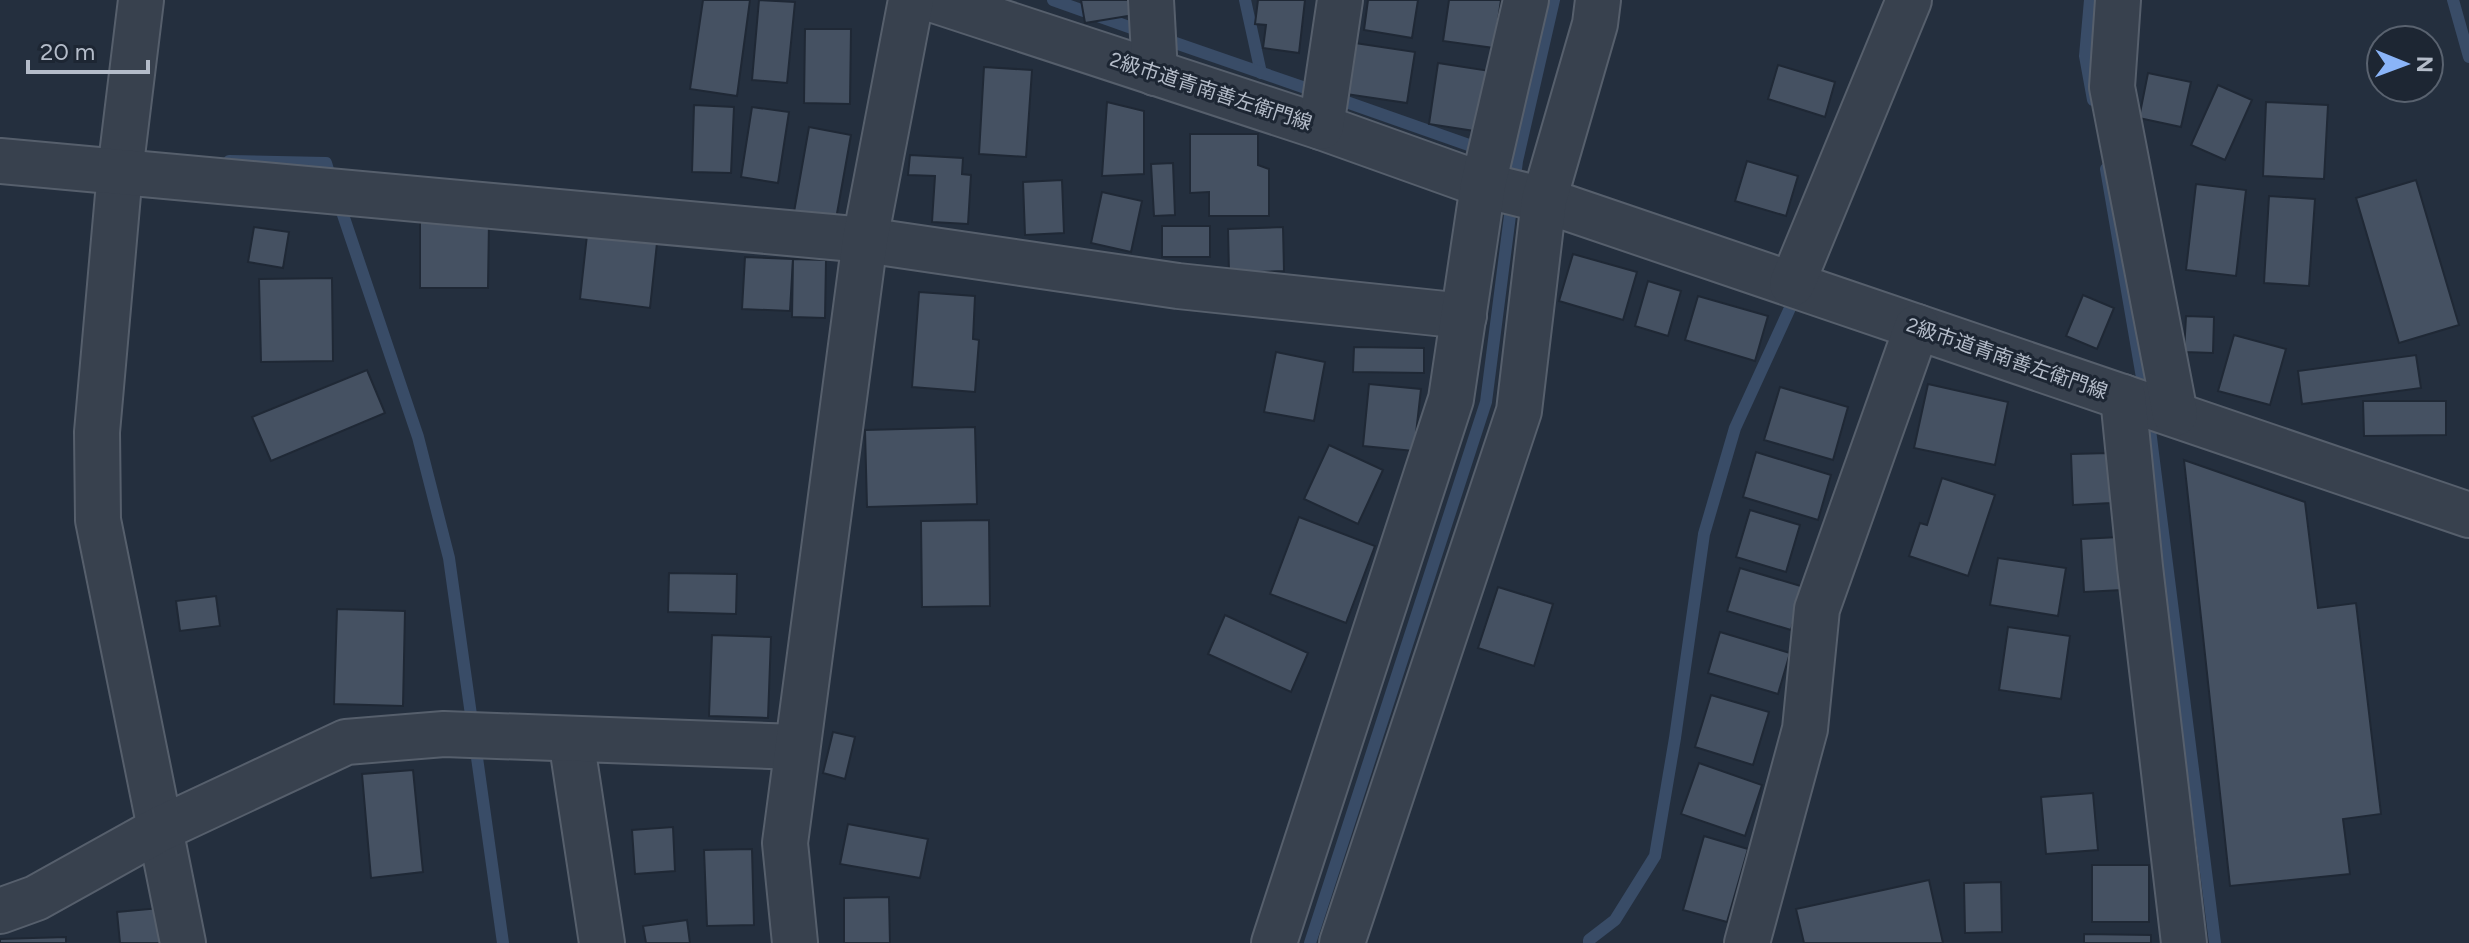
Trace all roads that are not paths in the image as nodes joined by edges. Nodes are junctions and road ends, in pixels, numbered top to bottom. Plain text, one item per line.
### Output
1 (141, 0) edge
2 (911, 0) edge
3 (934, 0) edge
4 (1151, 0) edge
5 (1340, 0) edge
6 (1526, 0) edge
7 (1598, 0) edge
8 (1909, 0) edge
9 (2118, 0) edge
10 (1155, 73) junction
11 (1321, 127) junction
12 (0, 161) edge
13 (120, 172) junction
14 (1485, 186) junction
15 (1542, 200) junction
16 (865, 240) junction
17 (1792, 284) junction
18 (1464, 316) junction
19 (1917, 327) junction
20 (2123, 397) junction
21 (2175, 414) junction
22 (2469, 515) edge
23 (571, 739) junction
24 (797, 747) junction
25 (160, 829) junction
26 (0, 911) edge
27 (183, 943) edge
28 (602, 943) edge
29 (795, 943) edge
30 (1274, 943) edge
31 (1342, 943) edge
32 (1747, 943) edge
33 (2184, 943) edge

1 - 13 street
2 - 16 street
3 - 10 street, 2級市道青南善左衛門線
4 - 10 street
5 - 11 street
6 - 14 street
7 - 15 street
8 - 17 street
9 - 21 street
10 - 11 street, 2級市道青南善左衛門線
11 - 14 street, 2級市道青南善左衛門線
12 - 13 street
13 - 16 street
13 - 25 street
14 - 15 street, 2級市道青南善左衛門線
14 - 18 street
15 - 17 street, 2級市道青南善左衛門線
15 - 31 street
16 - 18 street
16 - 24 street
17 - 19 street, 2級市道青南善左衛門線
18 - 30 street
19 - 20 street, 2級市道青南善左衛門線
19 - 32 street
20 - 21 street, 2級市道青南善左衛門線
20 - 33 street
21 - 22 street, 2級市道青南善左衛門線
23 - 24 street
23 - 25 street
23 - 28 street
24 - 29 street
25 - 26 street
25 - 27 street

